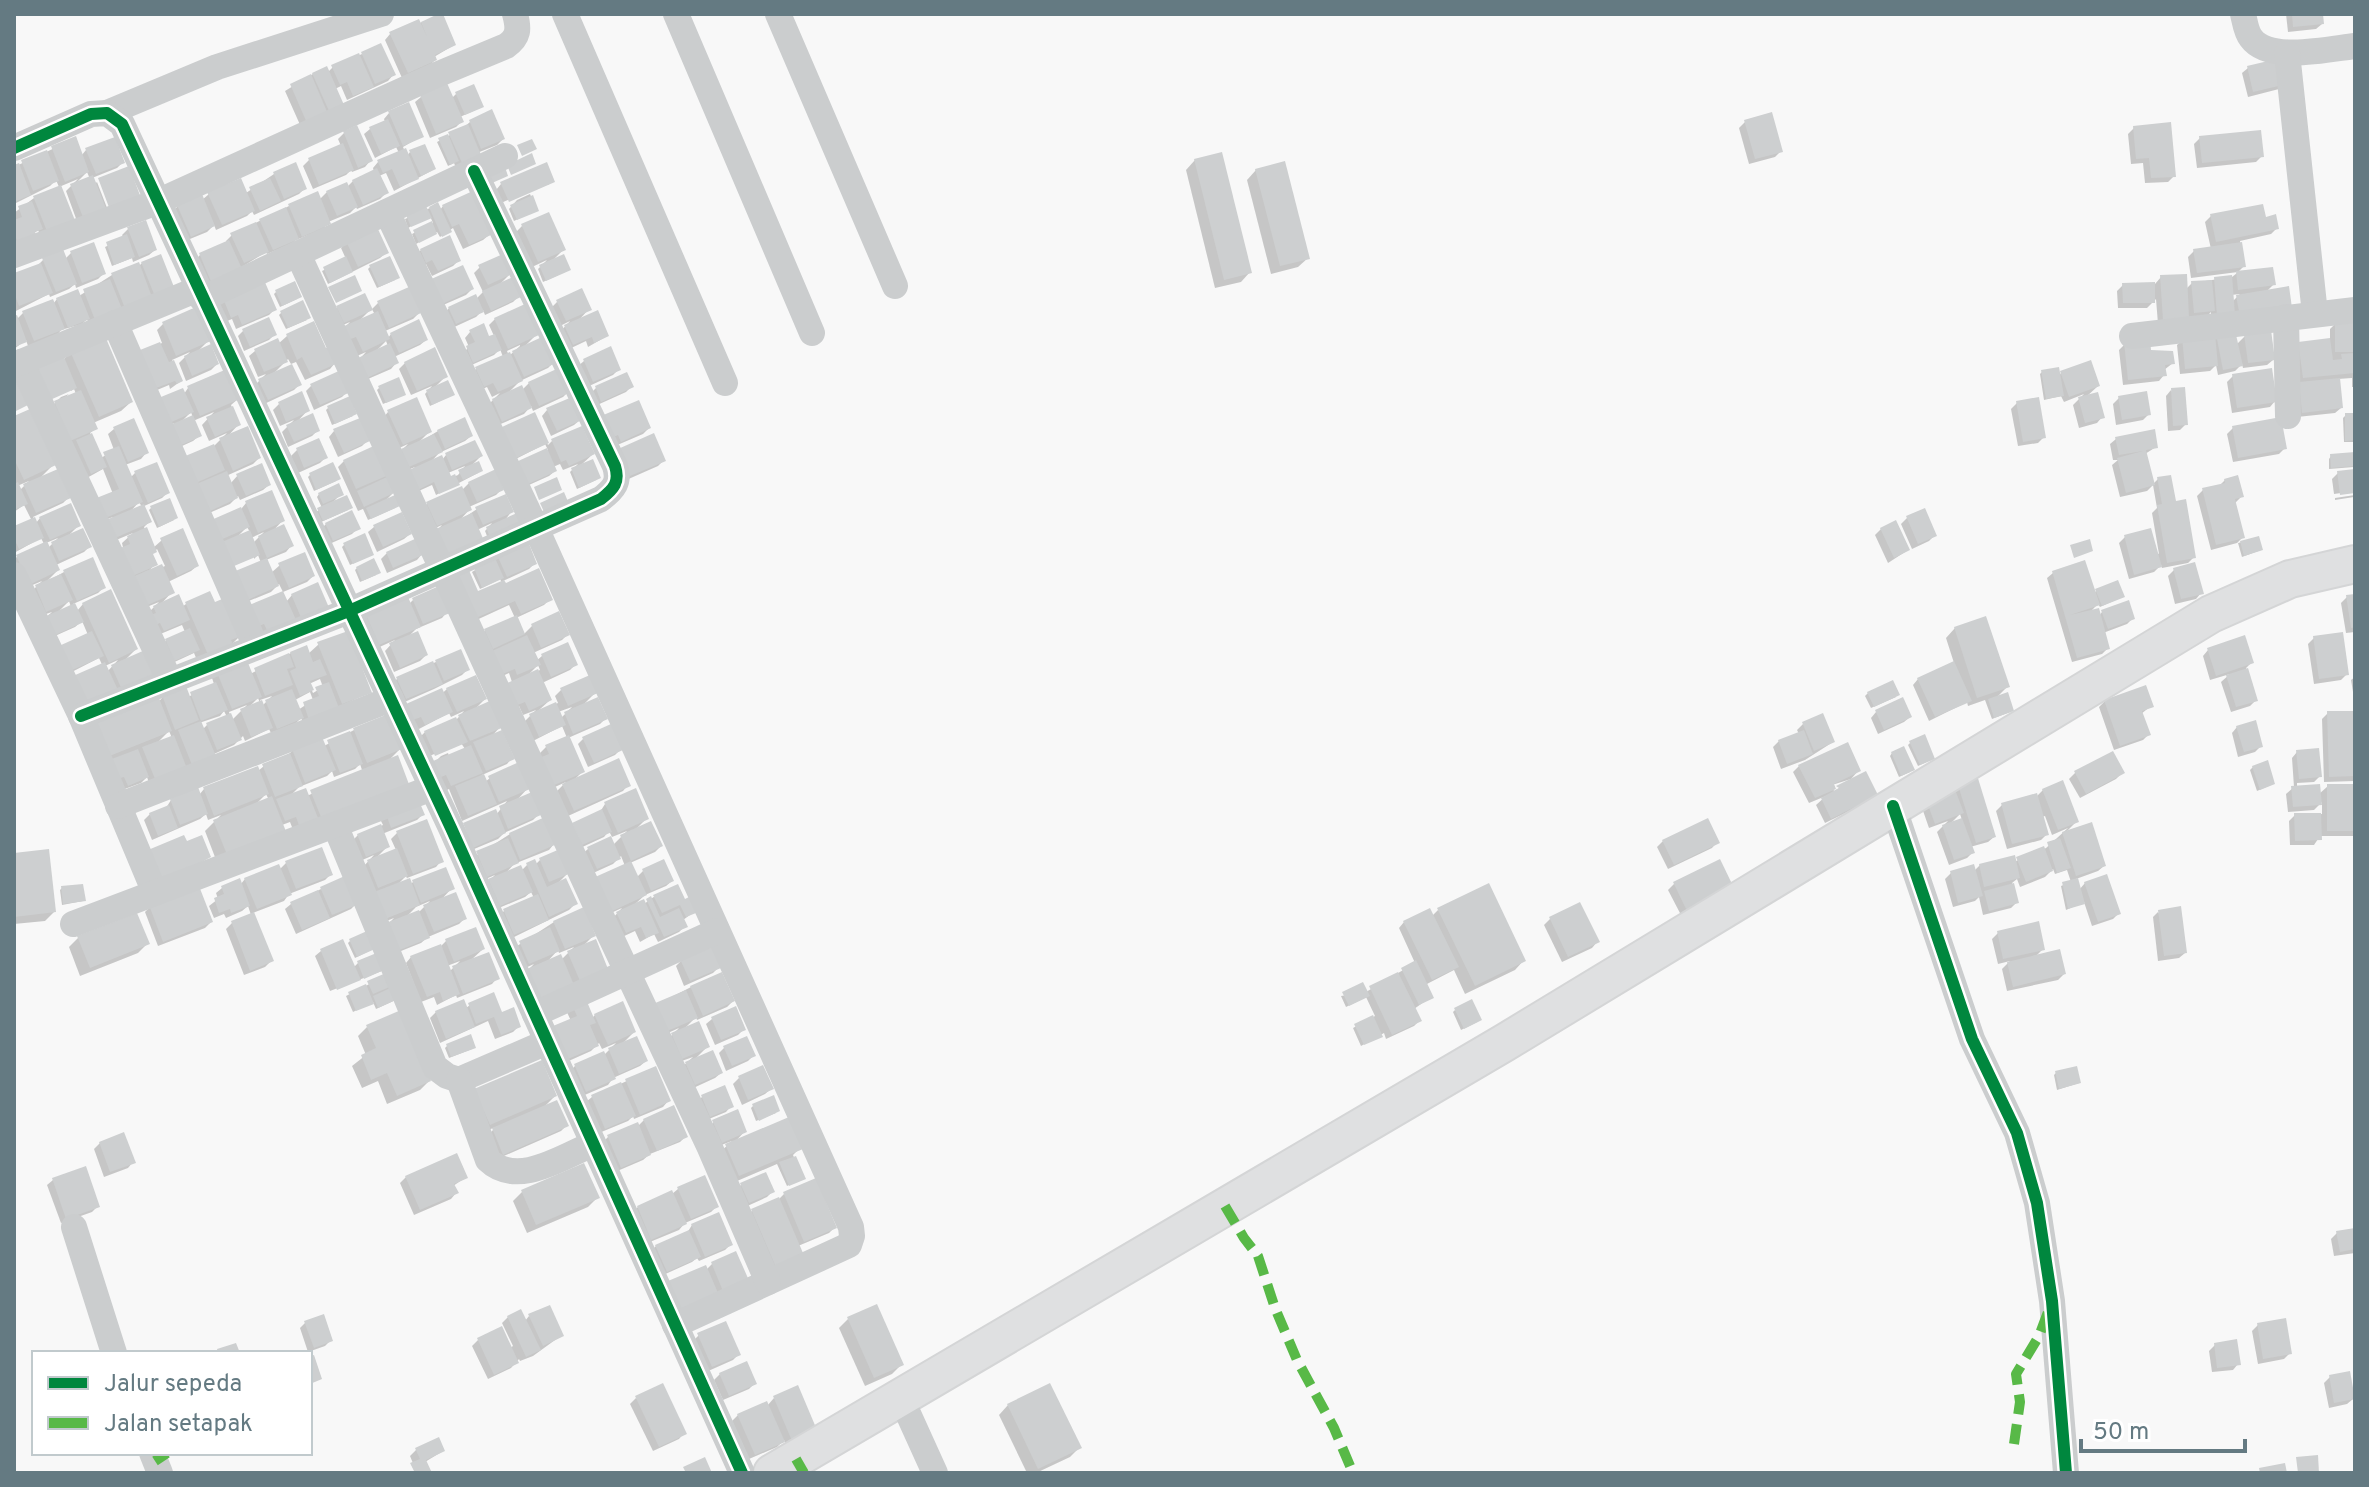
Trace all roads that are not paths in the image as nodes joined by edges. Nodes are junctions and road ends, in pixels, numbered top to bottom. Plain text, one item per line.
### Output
1 (381, 14) edge
2 (515, 14) edge
3 (565, 14) edge
4 (676, 14) edge
5 (778, 14) edge
6 (2242, 14) edge
7 (2355, 46) edge
8 (2287, 53) junction
9 (107, 113) junction
10 (14, 148) edge
11 (505, 156) dead end
12 (474, 171) junction
13 (157, 202) junction
14 (387, 212) junction
15 (298, 254) junction
16 (14, 255) edge
17 (895, 286) dead end
18 (200, 294) junction
19 (2355, 310) edge
20 (2315, 314) junction
21 (2286, 317) junction
22 (115, 323) junction
23 (812, 333) dead end
24 (2132, 336) dead end
25 (18, 363) edge
26 (725, 383) dead end
27 (2288, 416) dead end
28 (536, 528) junction
29 (2355, 564) edge
30 (443, 570) junction
31 (14, 575) edge
32 (349, 611) junction
33 (256, 647) junction
34 (170, 681) junction
35 (391, 699) junction
36 (81, 716) junction
37 (432, 788) junction
38 (118, 806) junction
39 (1893, 806) junction
40 (335, 825) junction
41 (155, 893) junction
42 (73, 924) dead end
43 (717, 931) junction
44 (628, 973) junction
45 (535, 1014) junction
46 (547, 1042) junction
47 (459, 1080) junction
48 (593, 1144) junction
49 (74, 1227) dead end
50 (768, 1282) junction
51 (675, 1325) junction
52 (113, 1351) edge
53 (901, 1398) junction
54 (742, 1473) edge
55 (772, 1473) edge
56 (935, 1473) edge
57 (2066, 1473) edge

1 - 9 street
2 - 13 street
3 - 26 street
4 - 23 street
5 - 17 street
6 - 8 street
7 - 8 street
8 - 20 street
9 - 10 street
9 - 13 street
11 - 12 street
12 - 14 street
12 - 28 street
13 - 16 street
13 - 18 street
14 - 15 street
14 - 28 street
15 - 18 street
15 - 30 street
18 - 22 street
18 - 32 street
19 - 20 street
20 - 21 street
21 - 24 street
21 - 27 street
22 - 25 street
22 - 33 street
25 - 34 street
28 - 30 street
28 - 43 street
29 - 39 main road
30 - 32 street
30 - 44 street
31 - 36 street
32 - 33 street
32 - 35 street
33 - 34 street
34 - 36 street
35 - 37 street
35 - 38 street
36 - 38 street
37 - 40 street
37 - 45 street
38 - 41 street
39 - 53 main road
39 - 57 street
40 - 41 street
40 - 47 street
41 - 42 street
43 - 44 street
43 - 50 street
44 - 45 street
44 - 50 street
45 - 46 street
46 - 47 street
46 - 48 street
47 - 48 street
48 - 51 street
49 - 52 street
50 - 51 street
51 - 54 street
53 - 55 main road
53 - 56 street

